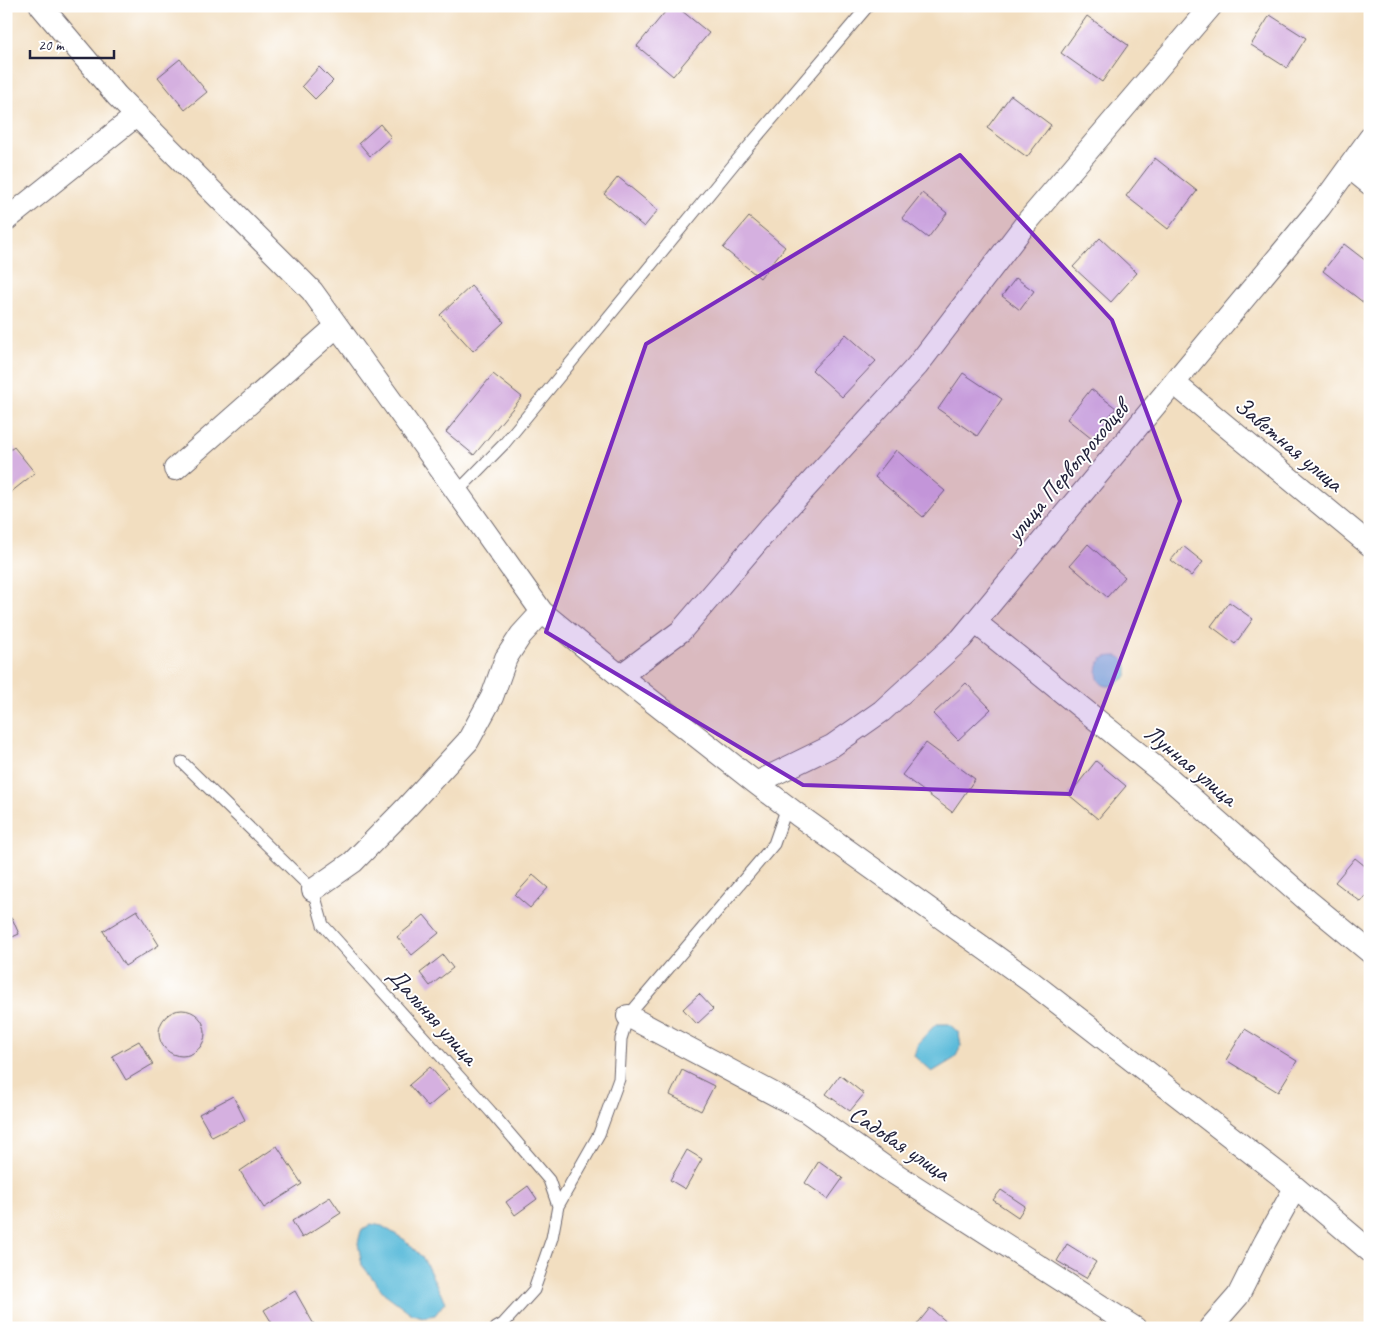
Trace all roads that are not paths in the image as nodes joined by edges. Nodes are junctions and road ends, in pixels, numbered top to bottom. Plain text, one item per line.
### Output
1 (41, 6) edge
2 (868, 6) edge
3 (1211, 6) edge
4 (137, 115) junction
5 (1370, 138) edge
6 (1349, 167) junction
7 (1370, 184) edge
8 (6, 220) edge
9 (337, 326) junction
10 (1174, 383) junction
11 (175, 469) dead end
12 (458, 492) junction
13 (1370, 545) edge
14 (542, 612) junction
15 (975, 622) junction
16 (620, 676) junction
17 (182, 762) dead end
18 (756, 783) junction
19 (787, 806) junction
20 (313, 890) junction
21 (1370, 952) edge
22 (628, 1016) junction
23 (1295, 1188) junction
24 (558, 1206) junction
25 (1370, 1252) edge
26 (499, 1326) edge
27 (1135, 1328) edge
28 (1210, 1328) edge

1 - 4 street
2 - 12 lane
3 - 16 street
4 - 8 street
4 - 9 street
5 - 6 street, улица Первопроходцев
6 - 7 street
6 - 10 street, улица Первопроходцев
9 - 11 street
9 - 12 street
10 - 13 street, Заветная улица
10 - 15 street, улица Первопроходцев
12 - 14 street
14 - 16 street
14 - 20 street
15 - 18 street, улица Первопроходцев
15 - 21 street, Лунная улица
16 - 18 street
17 - 20 lane, Дальняя улица
18 - 19 street
19 - 22 lane
19 - 23 street
20 - 24 lane, Дальняя улица
22 - 24 lane
22 - 27 street, Садовая улица
23 - 25 street
23 - 28 street
24 - 26 lane, Дальняя улица

